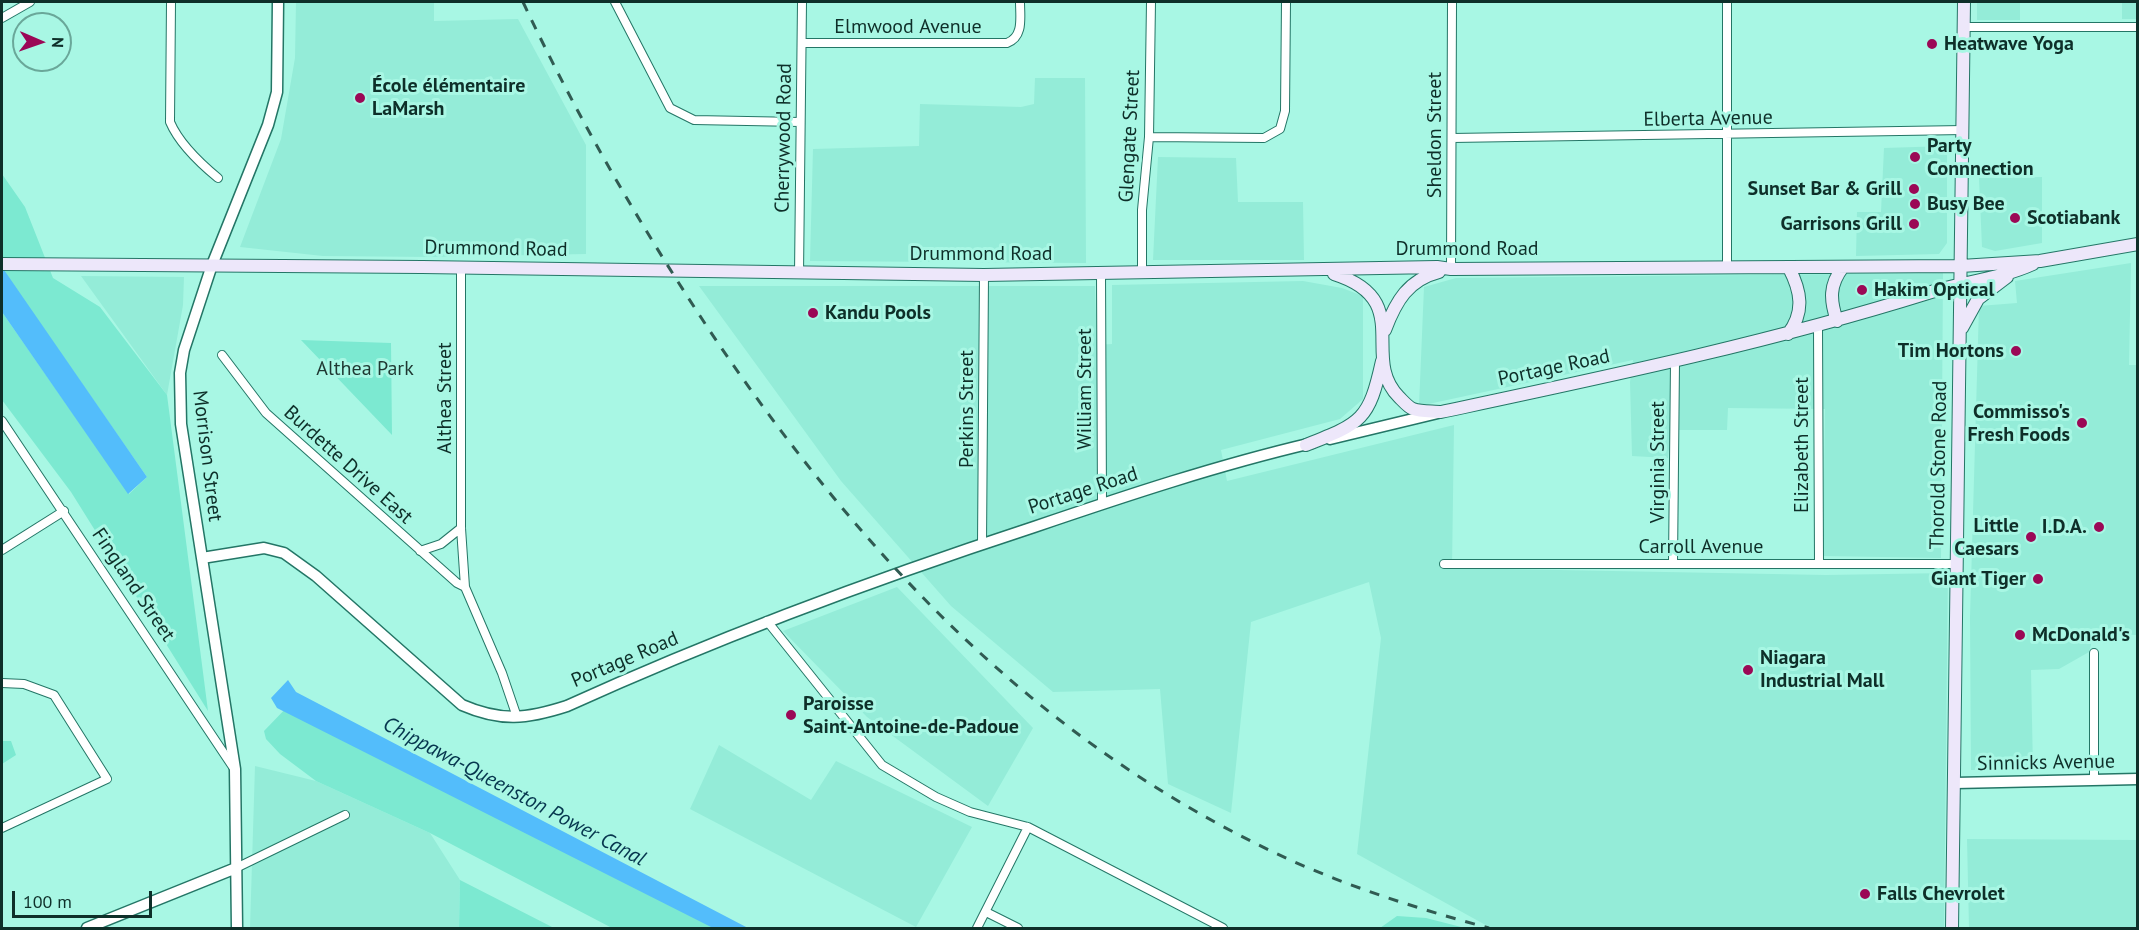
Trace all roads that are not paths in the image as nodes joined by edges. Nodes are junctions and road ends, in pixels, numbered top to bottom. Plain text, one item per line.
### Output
1 (30, 2) edge
2 (171, 2) edge
3 (278, 2) edge
4 (615, 2) edge
5 (802, 2) edge
6 (1020, 2) edge
7 (1151, 2) edge
8 (1286, 2) edge
9 (1452, 2) edge
10 (1727, 2) edge
11 (1964, 2) edge
12 (2, 18) edge
13 (1964, 27) junction
14 (2138, 27) edge
15 (801, 43) junction
16 (800, 122) junction
17 (1964, 130) junction
18 (1727, 135) junction
19 (1149, 137) junction
20 (1452, 138) junction
21 (218, 178) dead end
22 (2138, 244) edge
23 (2040, 261) junction
24 (2, 264) edge
25 (212, 265) junction
26 (1961, 266) junction
27 (461, 267) junction
28 (1843, 267) junction
29 (1727, 268) junction
30 (1789, 268) junction
31 (1451, 269) junction
32 (1325, 270) junction
33 (1101, 273) junction
34 (1142, 273) junction
35 (799, 274) junction
36 (2010, 274) junction
37 (984, 275) junction
38 (1961, 283) junction
39 (1837, 321) junction
40 (1818, 327) junction
41 (1961, 329) junction
42 (1384, 334) junction
43 (1788, 334) junction
44 (222, 355) dead end
45 (1383, 360) junction
46 (1675, 362) junction
47 (1441, 412) junction
48 (2, 421) edge
49 (1306, 445) junction
50 (1102, 504) junction
51 (64, 511) junction
52 (461, 528) junction
53 (982, 544) junction
54 (2, 550) edge
55 (420, 551) junction
56 (202, 558) junction
57 (1673, 563) junction
58 (1819, 563) junction
59 (1444, 564) dead end
60 (1957, 564) junction
61 (465, 587) junction
62 (766, 621) junction
63 (2094, 653) dead end
64 (2, 683) edge
65 (517, 717) junction
66 (235, 769) junction
67 (2138, 779) edge
68 (2094, 780) junction
69 (1954, 783) junction
70 (345, 815) dead end
71 (1028, 827) junction
72 (2, 828) edge
73 (236, 868) junction
74 (986, 912) junction
75 (87, 928) edge
76 (237, 928) edge
77 (977, 928) edge
78 (1018, 928) edge
79 (1223, 928) edge
80 (1952, 928) edge

1 - 12 street
2 - 21 street
3 - 25 street, Morrison Street
4 - 16 street
5 - 15 street, Cherrywood Road
6 - 15 street, Elmwood Avenue
7 - 19 street, Glengate Street
8 - 19 street
9 - 20 street, Sheldon Street
10 - 18 street
11 - 13 main road, Thorold Stone Road
13 - 14 street
13 - 17 main road, Thorold Stone Road
15 - 16 street, Cherrywood Road
16 - 35 street, Cherrywood Road
17 - 18 street, Elberta Avenue
17 - 26 main road, Thorold Stone Road
18 - 20 street, Elberta Avenue
18 - 29 street
19 - 34 street, Glengate Street
20 - 31 street, Sheldon Street
22 - 23 main road, Portage Road
23 - 26 main road, Portage Road
23 - 36 main road, Portage Road
24 - 25 main road, Drummond Road
25 - 27 main road, Drummond Road
25 - 56 street, Morrison Street
26 - 28 main road, Drummond Road
26 - 38 main road, Thorold Stone Road
27 - 35 main road, Drummond Road
27 - 52 street, Althea Street
28 - 30 main road, Drummond Road
28 - 39 main road
29 - 30 main road, Drummond Road
29 - 31 main road, Drummond Road
30 - 43 main road
31 - 32 main road, Drummond Road
31 - 42 main road
32 - 34 main road, Drummond Road
32 - 42 main road
33 - 34 main road, Drummond Road
33 - 37 main road, Drummond Road
33 - 50 street, William Street
35 - 37 main road, Drummond Road
36 - 38 main road, Portage Road
36 - 41 main road
37 - 53 street, Perkins Street
38 - 39 main road, Portage Road
38 - 41 main road, Thorold Stone Road
39 - 40 main road, Portage Road
40 - 43 main road, Portage Road
40 - 58 street, Elizabeth Street
41 - 60 main road, Thorold Stone Road
42 - 45 main road
43 - 46 main road, Portage Road
44 - 55 street, Burdette Drive East
45 - 47 main road
45 - 49 main road
46 - 47 main road, Portage Road
46 - 57 street, Virginia Street
47 - 49 street, Portage Road
48 - 51 street, Fingland Street
49 - 50 street, Portage Road
50 - 53 street, Portage Road
51 - 54 street
51 - 66 street, Fingland Street
52 - 55 street
52 - 61 street, Althea Street
53 - 62 street, Portage Road
55 - 61 street, Burdette Drive East
56 - 65 street, Portage Road
56 - 66 street, Morrison Street
57 - 58 street, Carroll Avenue
57 - 59 street, Carroll Avenue
58 - 60 street, Carroll Avenue
60 - 69 main road, Thorold Stone Road
61 - 65 street, Althea Street
62 - 65 street, Portage Road
62 - 71 street
63 - 68 street
64 - 72 street
66 - 73 street, Morrison Street
67 - 68 street, Sinnicks Avenue
68 - 69 street, Sinnicks Avenue
69 - 80 main road, Thorold Stone Road
70 - 73 street
71 - 74 street
71 - 79 street
73 - 75 street
73 - 76 street, Morrison Street
74 - 77 street
74 - 78 street

